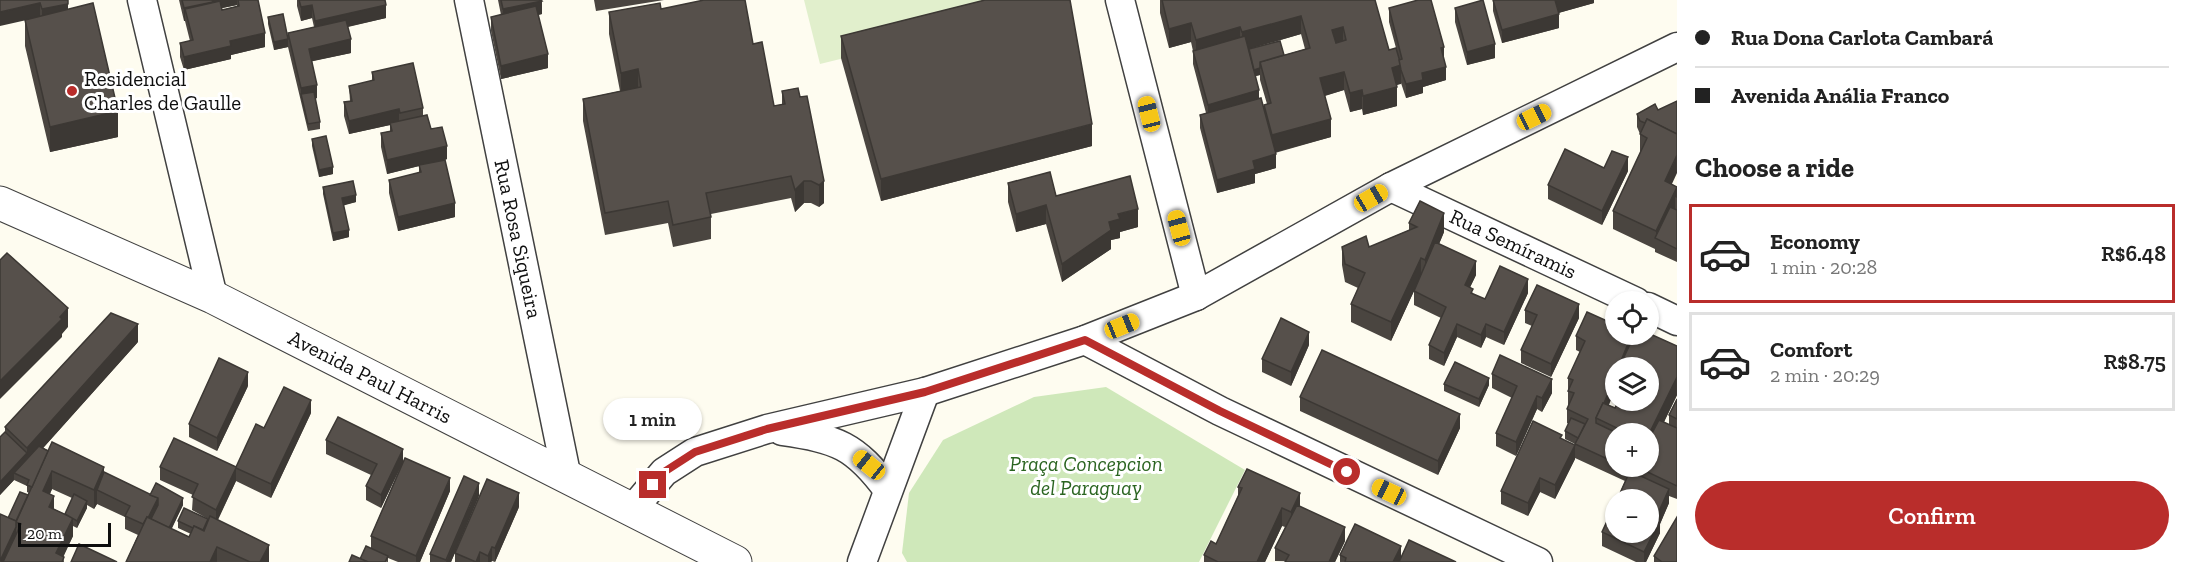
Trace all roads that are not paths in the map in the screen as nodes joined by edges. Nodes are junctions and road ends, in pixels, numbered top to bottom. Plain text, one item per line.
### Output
1 (142, 0) edge
2 (469, 0) edge
3 (1120, 0) edge
4 (1677, 47) edge
5 (1391, 187) junction
6 (0, 203) edge
7 (1613, 291) edge
8 (1197, 296) junction
9 (213, 297) junction
10 (1659, 312) edge
11 (1677, 321) edge
12 (1085, 340) junction
13 (925, 392) junction
14 (767, 429) junction
15 (567, 478) junction
16 (888, 490) junction
17 (631, 511) junction
18 (735, 562) edge
19 (862, 562) edge
20 (1538, 562) edge

1 - 9 street
2 - 15 street, Rua Rosa Siqueira
3 - 8 street
4 - 5 street
5 - 7 street, Rua Semíramis
5 - 8 street
6 - 9 street, Avenida Paul Harris
8 - 12 street
9 - 15 street, Avenida Paul Harris
10 - 11 street
12 - 13 street
12 - 20 street
13 - 14 street
13 - 16 street
14 - 16 street
14 - 17 street
15 - 17 street, Avenida Paul Harris
16 - 19 street
17 - 18 street, Avenida Paul Harris

